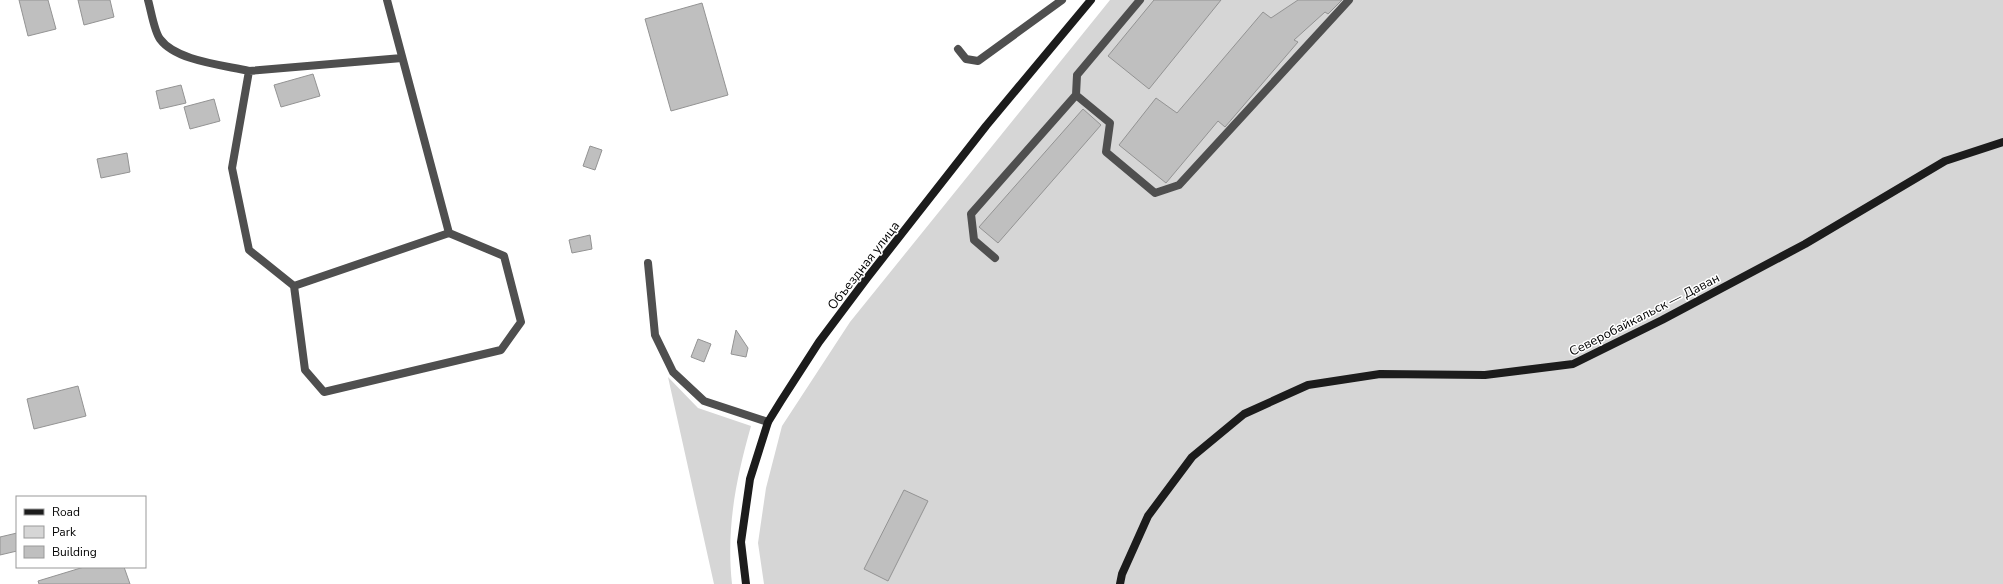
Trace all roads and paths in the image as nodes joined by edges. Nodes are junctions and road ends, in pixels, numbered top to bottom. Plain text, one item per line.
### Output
1 (148, 0) edge
2 (386, 0) edge
3 (1062, 0) edge
4 (1091, 0) edge
5 (1140, 0) edge
6 (1349, 0) edge
7 (958, 49) dead end
8 (402, 58) junction
9 (249, 71) junction
10 (1076, 95) junction
11 (2003, 142) edge
12 (449, 233) junction
13 (995, 258) dead end
14 (648, 263) dead end
15 (294, 286) junction
16 (768, 422) junction
17 (746, 584) edge
18 (1120, 584) edge

1 - 9 lane
2 - 8 lane
3 - 7 lane
4 - 16 main road, Объездная улица
5 - 10 lane
6 - 10 lane
8 - 9 lane
8 - 12 lane
9 - 15 lane
10 - 13 lane
11 - 18 main road, Северобайкальск — Даван
12 - 15 lane
12 - 15 lane
14 - 16 lane
16 - 17 main road, Объездная улица

